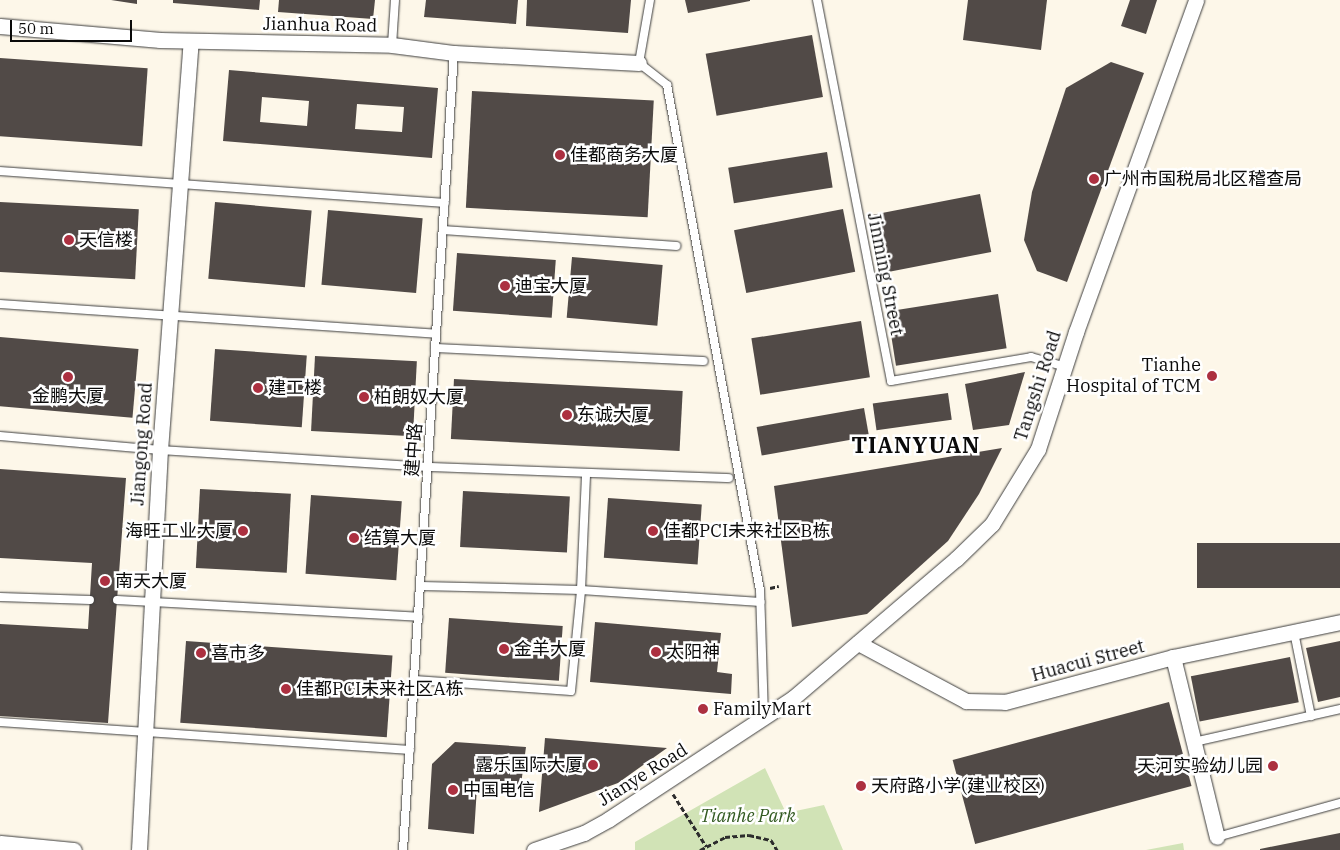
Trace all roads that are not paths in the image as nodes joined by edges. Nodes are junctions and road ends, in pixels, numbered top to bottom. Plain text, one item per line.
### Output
1 (396, 0) edge
2 (650, 0) edge
3 (817, 0) edge
4 (1196, 0) edge
5 (0, 26) edge
6 (191, 41) junction
7 (392, 45) junction
8 (454, 52) junction
9 (639, 63) junction
10 (0, 171) edge
11 (180, 185) junction
12 (444, 203) junction
13 (443, 230) junction
14 (676, 246) dead end
15 (0, 304) edge
16 (170, 314) junction
17 (436, 334) junction
18 (435, 348) junction
19 (704, 361) dead end
20 (1064, 367) junction
21 (0, 436) edge
22 (160, 450) junction
23 (428, 467) junction
24 (586, 475) junction
25 (729, 478) dead end
26 (421, 586) junction
27 (581, 590) junction
28 (0, 597) edge
29 (90, 600) dead end
30 (117, 600) dead end
31 (152, 602) junction
32 (761, 602) junction
33 (419, 617) junction
34 (1340, 622) edge
35 (1294, 632) junction
36 (858, 643) junction
37 (1173, 657) junction
38 (415, 680) junction
39 (1340, 709) edge
40 (1311, 716) junction
41 (764, 717) junction
42 (0, 722) edge
43 (145, 731) junction
44 (1194, 742) junction
45 (410, 750) junction
46 (1340, 803) edge
47 (1217, 837) joint
48 (0, 843) edge
49 (74, 850) edge
50 (139, 850) edge
51 (403, 850) edge
52 (534, 850) edge

1 - 7 lane
2 - 9 lane
3 - 20 lane, Jinming Street
4 - 20 street, Tangshi Road
5 - 6 street, Jianhua Road
6 - 7 street, Jianhua Road
6 - 11 street, Jiangong Road
7 - 8 street, Jianhua Road
8 - 9 street, Jianhua Road
8 - 12 lane, 建中路
9 - 32 lane
10 - 11 lane
11 - 12 lane
11 - 16 street, Jiangong Road
12 - 13 lane, 建中路
13 - 14 lane
13 - 17 lane, 建中路
15 - 16 lane
16 - 17 lane
16 - 22 street, Jiangong Road
17 - 18 lane, 建中路
18 - 19 lane
18 - 23 lane, 建中路
20 - 36 street, Tangshi Road
21 - 22 lane
22 - 23 lane
22 - 31 street, Jiangong Road
23 - 24 lane
23 - 26 lane, 建中路
24 - 25 lane
24 - 27 lane
26 - 27 lane
26 - 33 lane, 建中路
27 - 32 lane
27 - 38 lane
28 - 29 lane
30 - 31 lane
31 - 33 lane
31 - 43 street, Jiangong Road
32 - 41 lane
33 - 38 lane, 建中路
34 - 35 street, Huacui Street
35 - 37 street, Huacui Street
35 - 40 lane
36 - 37 street, Huacui Street
36 - 41 street, Tangshi Road
37 - 44 street
38 - 45 lane, 建中路
39 - 40 lane
40 - 44 lane
41 - 52 street, Jianye Road
42 - 43 lane
43 - 45 lane
43 - 50 street, Jiangong Road
44 - 47 street
45 - 51 lane, 建中路
46 - 47 lane
48 - 49 street

